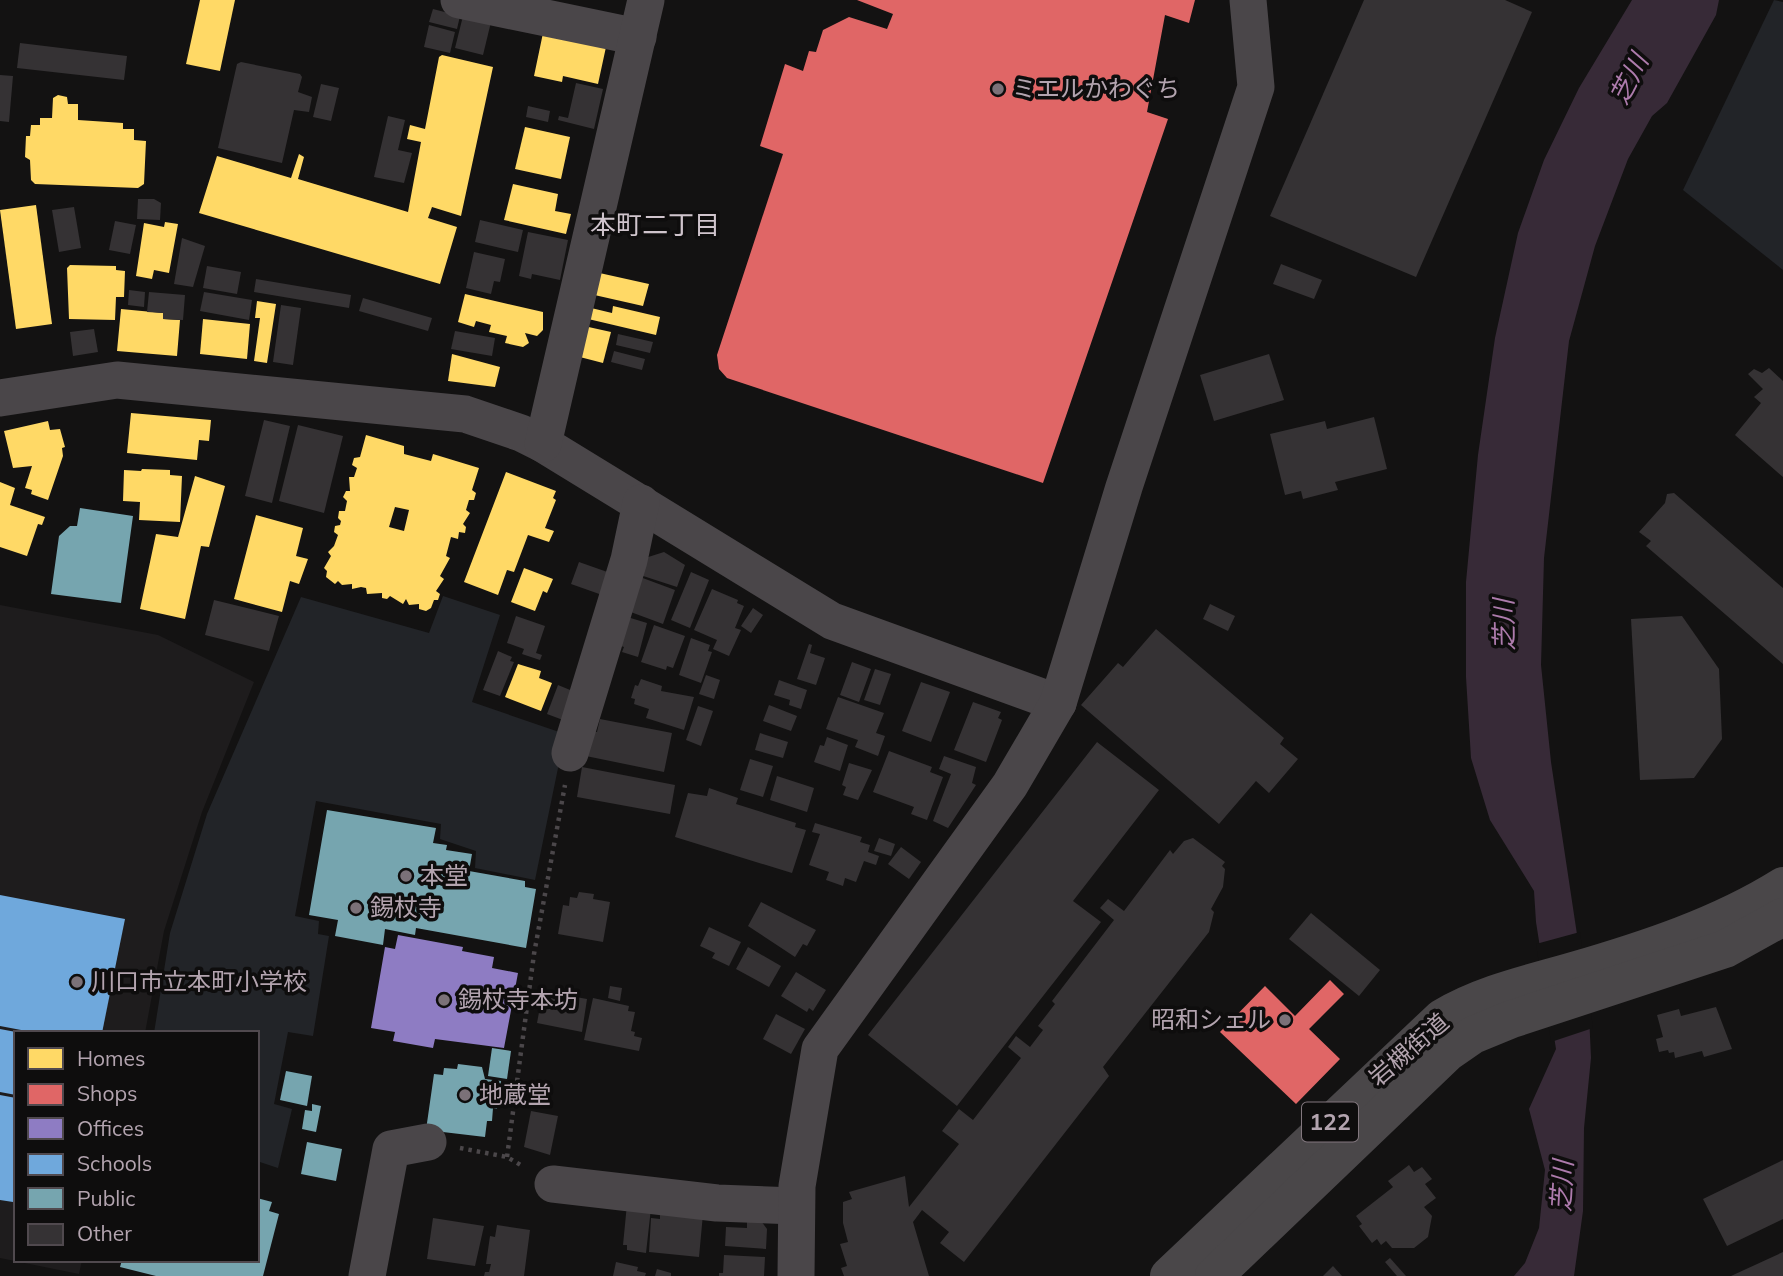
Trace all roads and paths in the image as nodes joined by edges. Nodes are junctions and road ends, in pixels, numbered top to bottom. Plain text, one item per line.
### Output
1 (459, 0) edge
2 (646, 0) edge
3 (1248, 0) edge
4 (638, 37) junction
5 (0, 398) edge
6 (543, 444) junction
7 (641, 503) junction
8 (1058, 703) junction
9 (570, 753) joint
10 (1783, 886) edge
11 (1783, 917) edge
12 (1633, 967) junction
13 (1509, 1005) junction
14 (428, 1142) joint
15 (507, 1157) junction
16 (553, 1184) joint
17 (796, 1206) junction
18 (367, 1276) edge
19 (796, 1276) edge
20 (1169, 1276) edge
21 (1214, 1276) edge

1 - 4 street
2 - 4 street
3 - 8 street
4 - 6 street
5 - 6 street
6 - 7 street
7 - 8 street
7 - 9 street
8 - 17 street
9 - 15 path
10 - 12 highway, 岩槻街道 / 122
11 - 12 highway, 岩槻街道 / 122
12 - 13 highway, 岩槻街道 / 122
13 - 20 highway, 岩槻街道 / 122
13 - 21 highway, 岩槻街道 / 122
14 - 15 path
14 - 18 street
15 - 16 path
16 - 17 street
17 - 19 street

